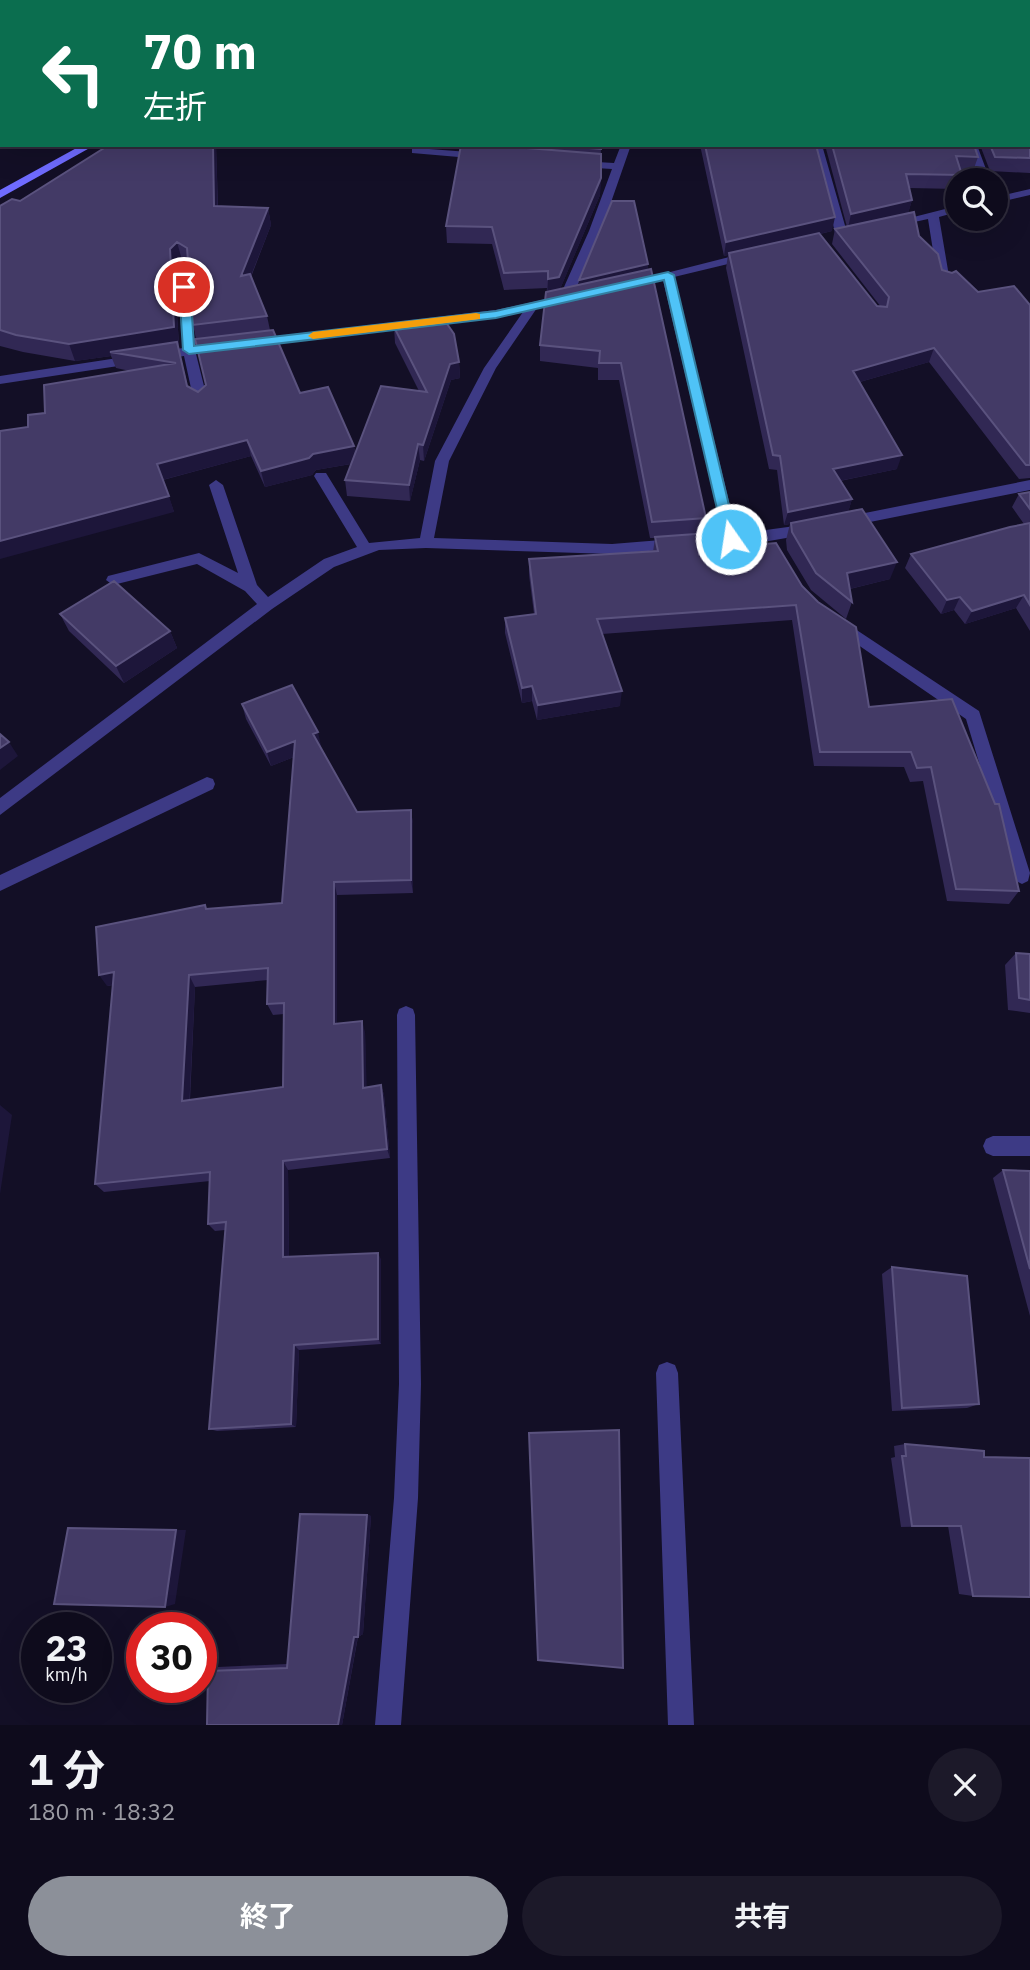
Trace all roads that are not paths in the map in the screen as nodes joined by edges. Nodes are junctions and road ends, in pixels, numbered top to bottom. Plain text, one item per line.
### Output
1 (86, 147) edge
2 (625, 147) edge
3 (818, 147) edge
4 (973, 147) edge
5 (416, 151) dead end
6 (499, 158) edge
7 (565, 163) edge
8 (618, 166) junction
9 (981, 168) edge
10 (1030, 192) edge
11 (0, 195) edge
12 (1008, 197) edge
13 (945, 212) edge
14 (933, 214) junction
15 (881, 227) edge
16 (842, 235) edge
17 (769, 251) edge
18 (183, 266) edge
19 (668, 275) junction
20 (944, 282) edge
21 (617, 287) edge
22 (533, 306) junction
23 (189, 350) junction
24 (0, 380) edge
25 (201, 402) edge
26 (321, 477) edge
27 (216, 485) dead end
28 (1030, 485) edge
29 (731, 539) junction
30 (426, 542) junction
31 (366, 549) junction
32 (113, 580) edge
33 (250, 587) junction
34 (268, 605) junction
35 (819, 611) edge
36 (207, 784) dead end
37 (0, 808) edge
38 (1022, 876) dead end
39 (0, 883) edge
40 (406, 1015) dead end
41 (993, 1146) dead end
42 (1030, 1146) edge
43 (667, 1373) dead end
44 (388, 1725) edge
45 (681, 1725) edge

1 - 11 main road
2 - 8 street
3 - 16 street
4 - 9 street
5 - 6 street
7 - 8 street
8 - 22 street
10 - 12 street
13 - 14 street
14 - 15 street
14 - 20 street
17 - 19 street
18 - 23 street
19 - 21 street
19 - 29 street
22 - 23 street
22 - 30 street
23 - 24 street
23 - 25 street
26 - 31 street
27 - 33 street
28 - 29 street
29 - 30 street
30 - 31 street
31 - 34 street
32 - 33 street
33 - 34 street
34 - 37 street
35 - 38 street
36 - 39 street
40 - 44 street
41 - 42 street
43 - 45 street

